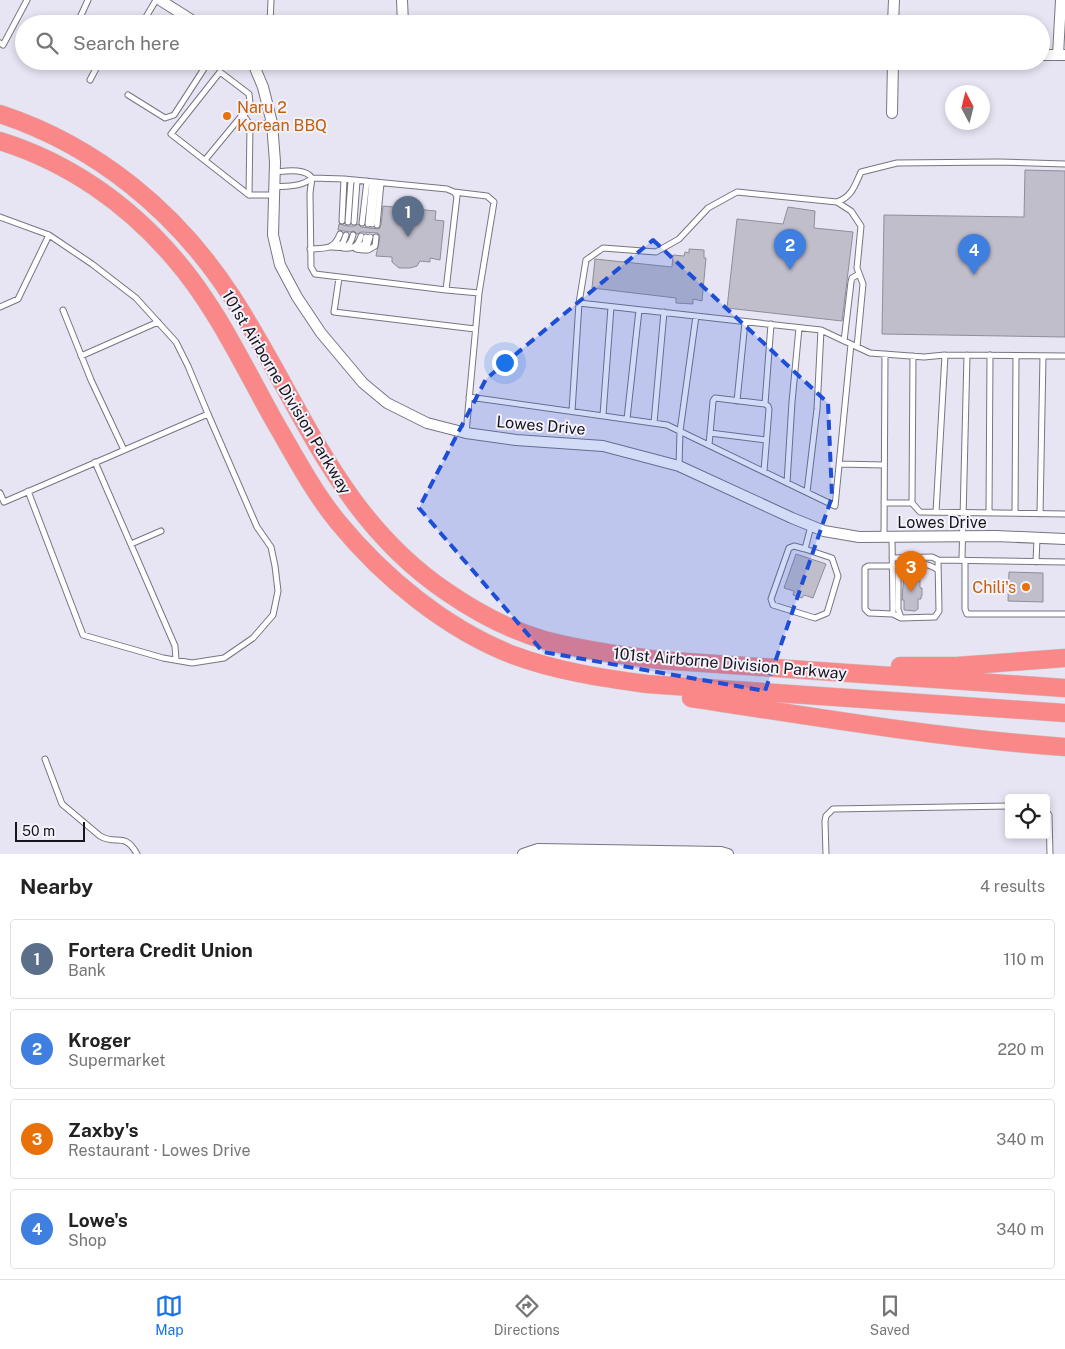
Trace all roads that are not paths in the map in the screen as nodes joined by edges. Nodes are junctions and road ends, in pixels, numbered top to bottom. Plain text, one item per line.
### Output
1 (27, 0) edge
2 (88, 0) edge
3 (156, 0) edge
4 (160, 0) edge
5 (271, 0) edge
6 (402, 0) edge
7 (894, 0) edge
8 (1061, 0) edge
9 (19, 15) edge
10 (81, 15) edge
11 (149, 15) edge
12 (184, 15) edge
13 (270, 15) edge
14 (403, 15) edge
15 (893, 15) edge
16 (15, 23) edge
17 (0, 43) edge
18 (1062, 55) edge
19 (95, 70) edge
20 (203, 70) edge
21 (256, 70) edge
22 (893, 70) edge
23 (90, 80) dead end
24 (128, 95) dead end
25 (892, 113) dead end
26 (0, 114) edge
27 (243, 114) junction
28 (272, 123) junction
29 (250, 125) junction
30 (0, 141) edge
31 (205, 160) junction
32 (1065, 164) edge
33 (275, 172) junction
34 (312, 178) junction
35 (344, 179) junction
36 (354, 180) junction
37 (374, 182) junction
38 (274, 191) junction
39 (454, 192) junction
40 (249, 195) junction
41 (837, 202) junction
42 (0, 217) edge
43 (354, 222) dead end
44 (343, 234) dead end
45 (49, 235) junction
46 (353, 235) dead end
47 (330, 247) junction
48 (340, 248) junction
49 (310, 249) junction
50 (353, 249) junction
51 (858, 271) junction
52 (339, 278) junction
53 (446, 290) junction
54 (479, 294) junction
55 (579, 303) junction
56 (611, 306) junction
57 (0, 307) edge
58 (63, 310) dead end
59 (639, 310) junction
60 (664, 312) junction
61 (696, 316) junction
62 (158, 322) junction
63 (745, 322) junction
64 (771, 324) junction
65 (798, 328) junction
66 (475, 329) junction
67 (821, 330) junction
68 (844, 341) junction
69 (851, 344) junction
70 (858, 347) junction
71 (885, 354) junction
72 (944, 354) junction
73 (967, 355) junction
74 (990, 355) junction
75 (81, 356) junction
76 (913, 356) junction
77 (1016, 356) junction
78 (1043, 356) junction
79 (1065, 356) edge
80 (469, 397) junction
81 (737, 401) junction
82 (765, 404) junction
83 (572, 411) junction
84 (208, 414) junction
85 (602, 415) junction
86 (627, 419) junction
87 (654, 423) junction
88 (680, 431) junction
89 (710, 432) junction
90 (466, 433) junction
91 (766, 440) junction
92 (709, 445) junction
93 (124, 450) junction
94 (95, 462) junction
95 (839, 464) junction
96 (884, 465) junction
97 (679, 466) junction
98 (764, 471) junction
99 (787, 483) junction
100 (28, 491) junction
101 (807, 492) junction
102 (0, 493) edge
103 (884, 503) junction
104 (912, 503) junction
105 (936, 512) junction
106 (963, 512) junction
107 (989, 513) junction
108 (1015, 514) junction
109 (1040, 514) junction
110 (1065, 514) edge
111 (810, 526) junction
112 (161, 531) dead end
113 (962, 536) junction
114 (888, 537) junction
115 (1037, 538) junction
116 (1065, 539) edge
117 (131, 544) junction
118 (804, 549) junction
119 (892, 558) junction
120 (938, 560) junction
121 (964, 560) junction
122 (1036, 562) junction
123 (1065, 562) edge
124 (893, 566) junction
125 (938, 570) junction
126 (894, 614) junction
127 (1065, 614) edge
128 (901, 618) junction
129 (1065, 658) edge
130 (176, 660) junction
131 (704, 662) junction
132 (602, 678) junction
133 (1065, 688) edge
134 (1065, 713) edge
135 (1065, 747) edge
136 (45, 758) dead end
137 (1005, 806) edge
138 (1050, 839) edge
139 (137, 854) edge
140 (523, 854) edge
141 (728, 854) edge
142 (826, 854) edge
143 (1050, 854) edge

1 - 9 lane
2 - 10 lane
3 - 11 lane
4 - 12 street
5 - 13 lane
6 - 14 street
7 - 15 street
8 - 18 street
16 - 17 lane
19 - 23 lane
20 - 24 lane
21 - 28 street, Lowes Drive
22 - 25 street
26 - 131 highway, 101st Airborne Division Parkway
27 - 29 lane
27 - 31 lane
27 - 31 lane
28 - 29 lane
28 - 33 street, Lowes Drive
29 - 40 lane
30 - 132 highway, 101st Airborne Division Parkway
31 - 40 lane
32 - 41 lane
33 - 34 lane
33 - 38 street, Lowes Drive
34 - 35 lane
34 - 38 lane
34 - 49 lane
35 - 36 lane
35 - 36 lane
36 - 37 lane
36 - 43 lane
37 - 37 lane
37 - 39 lane
38 - 40 lane
38 - 90 street, Lowes Drive
39 - 53 lane
39 - 54 lane
41 - 51 lane
41 - 55 lane
42 - 45 lane
44 - 47 lane
45 - 57 lane
45 - 62 lane
46 - 48 lane
47 - 48 lane
47 - 49 lane
48 - 50 lane
49 - 52 lane
50 - 50 lane
51 - 68 lane
51 - 70 lane
52 - 53 lane
52 - 66 lane
53 - 54 lane
54 - 66 lane
55 - 56 lane
55 - 83 lane
56 - 59 lane
56 - 85 lane
58 - 75 lane
59 - 60 lane
59 - 86 lane
60 - 61 lane
60 - 87 lane
61 - 63 lane
61 - 88 lane
62 - 75 lane
62 - 84 lane
63 - 64 lane
63 - 81 lane
64 - 65 lane
64 - 82 lane
65 - 67 lane
65 - 99 lane
66 - 80 lane
67 - 68 lane
67 - 101 lane
68 - 69 lane
69 - 70 lane
69 - 95 lane
70 - 71 lane
71 - 76 lane
71 - 96 lane
72 - 73 lane
72 - 76 lane
72 - 105 lane
73 - 74 lane
73 - 106 lane
74 - 77 lane
74 - 107 lane
75 - 93 lane
76 - 104 lane
77 - 78 lane
77 - 108 lane
78 - 79 lane
78 - 109 lane
80 - 83 lane
80 - 90 lane
81 - 82 lane
81 - 89 lane
82 - 91 lane
83 - 85 lane
84 - 93 lane
84 - 130 lane
85 - 86 lane
86 - 87 lane
87 - 88 lane
88 - 92 lane
88 - 97 lane
89 - 91 lane
89 - 92 lane
90 - 97 street, Lowes Drive
91 - 98 lane
92 - 98 lane
93 - 94 lane
94 - 100 lane
94 - 117 lane
95 - 96 lane
95 - 101 lane
96 - 103 lane
97 - 111 street, Lowes Drive
98 - 99 lane
99 - 101 lane
100 - 102 lane
100 - 130 lane
103 - 104 lane
103 - 114 lane
104 - 105 lane
105 - 106 lane
106 - 107 lane
106 - 113 lane
107 - 108 lane
108 - 109 lane
109 - 110 lane
111 - 114 street, Lowes Drive
111 - 118 lane
112 - 117 lane
113 - 114 street, Lowes Drive
113 - 115 street, Lowes Drive
113 - 121 lane
114 - 119 lane
115 - 116 street, Lowes Drive
115 - 122 lane
117 - 130 lane
118 - 118 lane
119 - 120 lane
119 - 124 lane
120 - 121 lane
120 - 125 lane
121 - 122 lane
121 - 127 lane
122 - 123 lane
124 - 126 lane
124 - 126 lane
125 - 128 lane
125 - 128 lane
126 - 128 lane
129 - 131 highway
131 - 133 highway, 101st Airborne Division Parkway
132 - 134 highway, 101st Airborne Division Parkway
132 - 135 highway
136 - 139 lane
137 - 142 lane
138 - 143 lane
140 - 141 street

